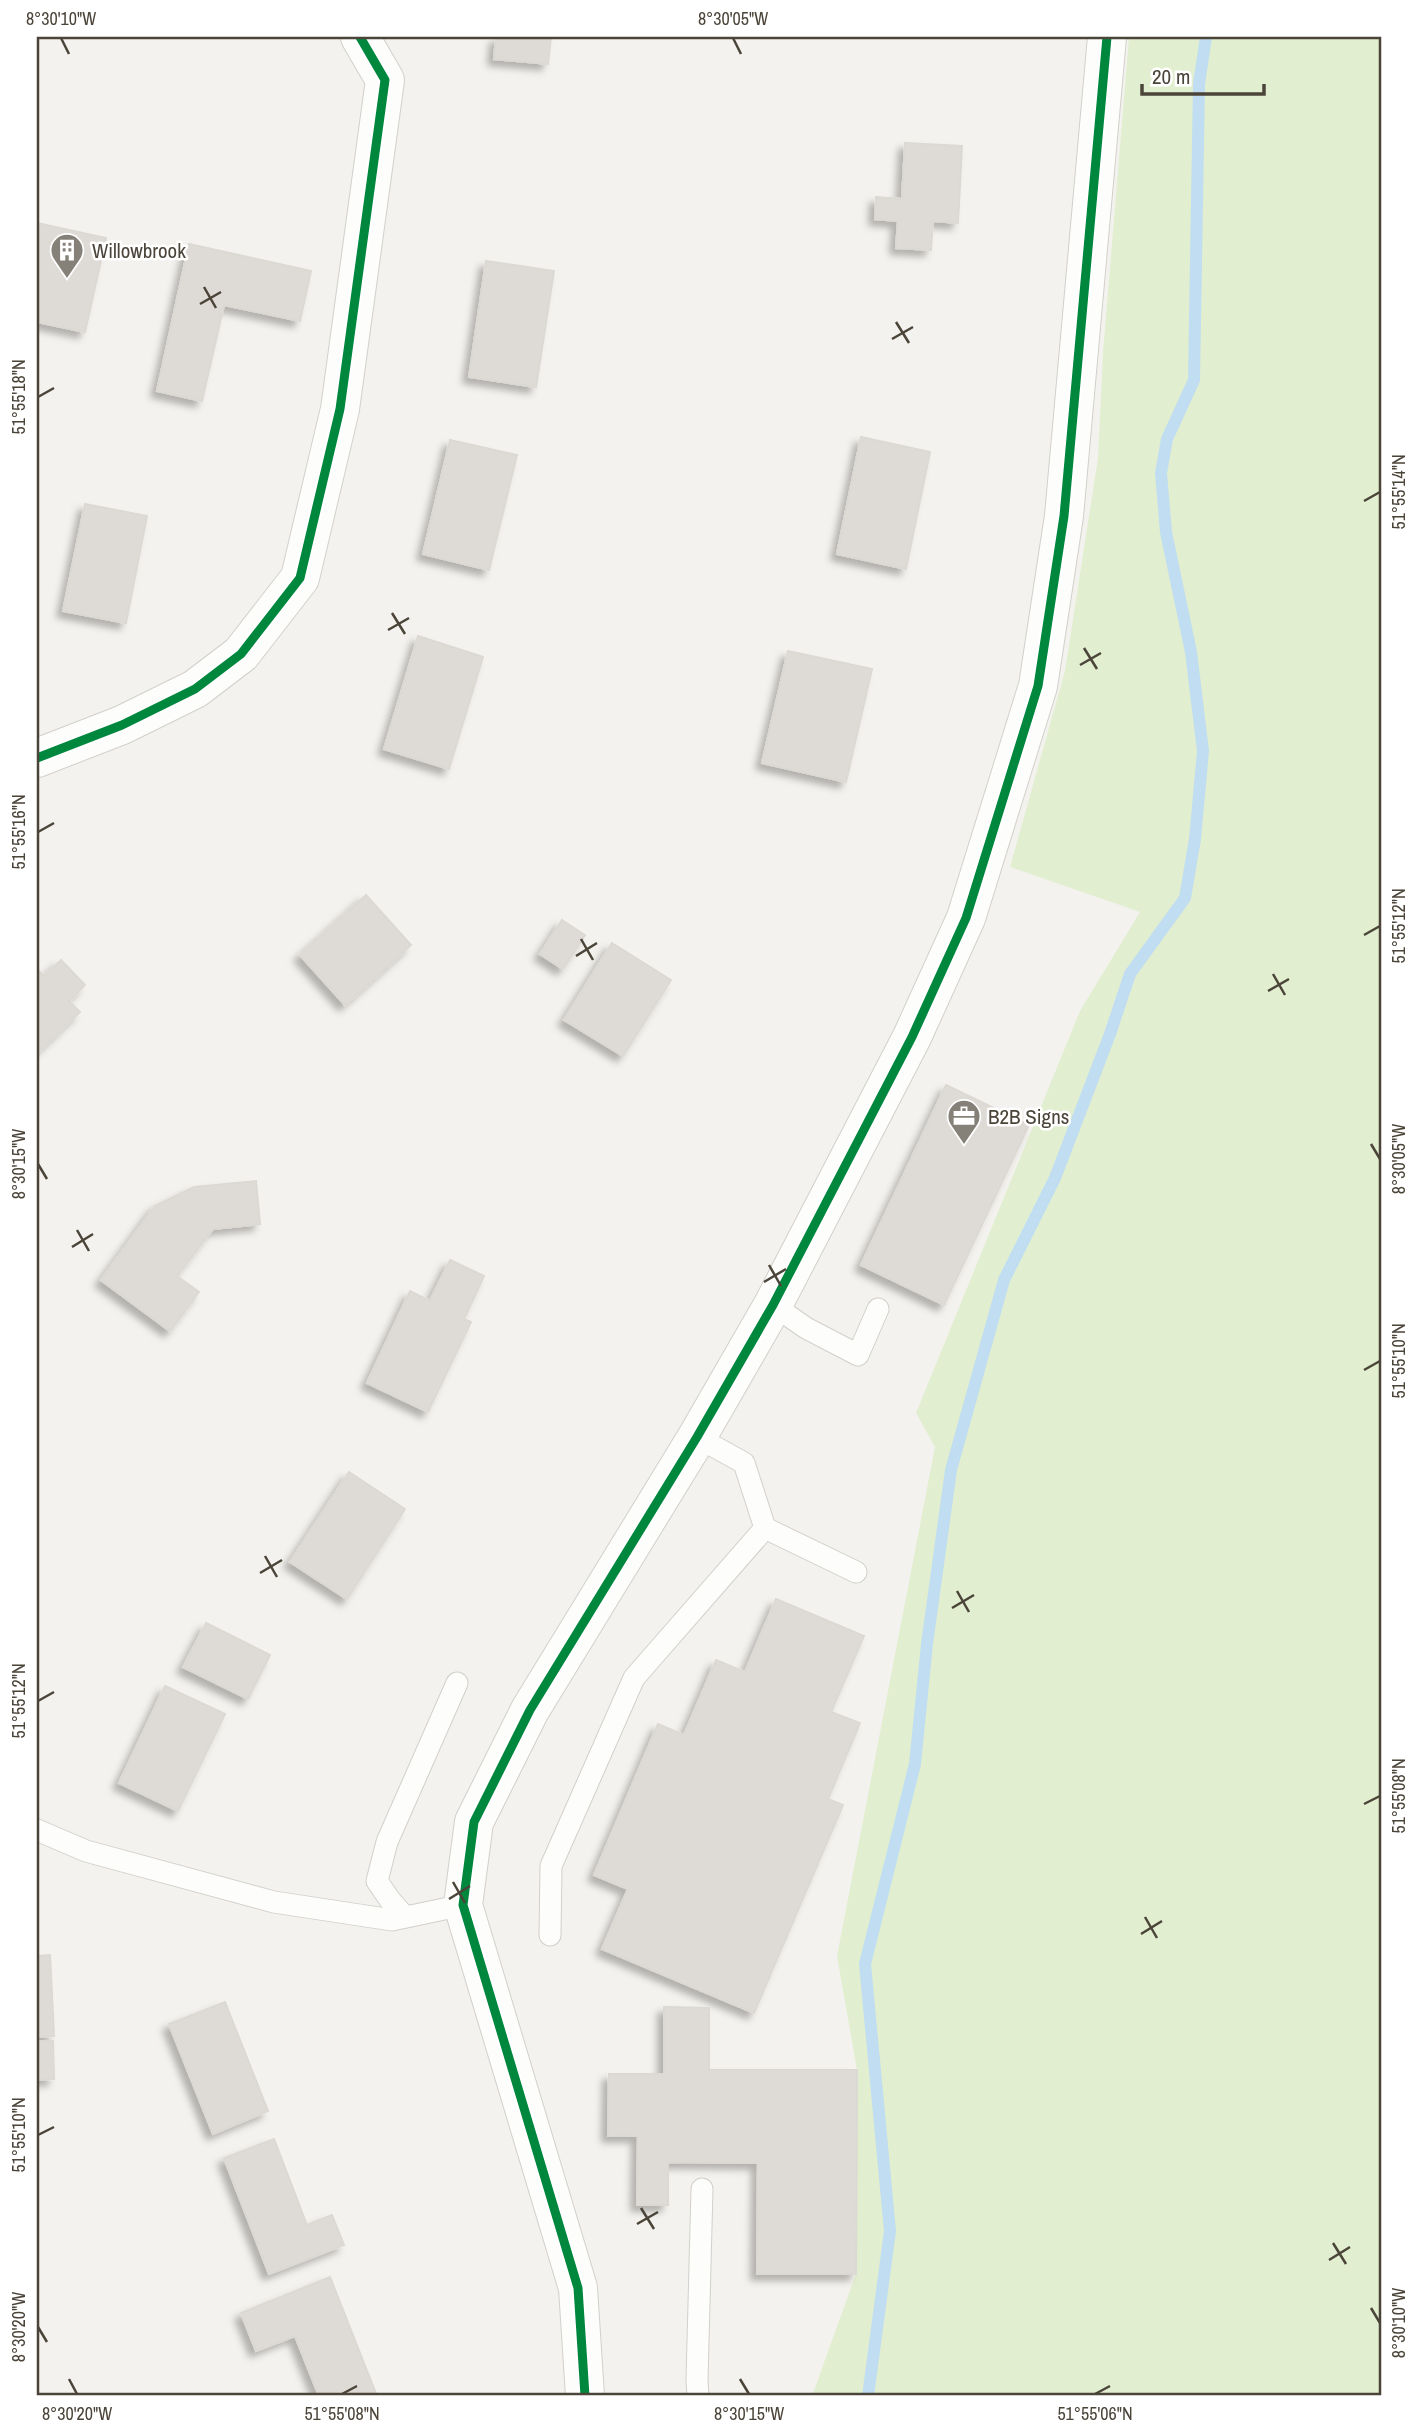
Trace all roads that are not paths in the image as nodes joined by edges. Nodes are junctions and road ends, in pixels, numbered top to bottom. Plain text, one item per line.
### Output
1 (360, 37) edge
2 (1107, 37) edge
3 (37, 758) edge
4 (773, 1306) junction
5 (878, 1309) dead end
6 (697, 1437) junction
7 (765, 1528) junction
8 (856, 1572) dead end
9 (457, 1683) dead end
10 (37, 1830) edge
11 (463, 1905) junction
12 (405, 1917) junction
13 (550, 1935) dead end
14 (702, 2189) dead end
15 (585, 2396) edge
16 (698, 2396) edge

1 - 3 street
2 - 4 street
4 - 5 lane
4 - 6 street
6 - 7 lane
6 - 11 street
7 - 8 lane
7 - 13 lane
9 - 12 lane
10 - 12 lane
11 - 12 lane
11 - 15 street
14 - 16 lane

